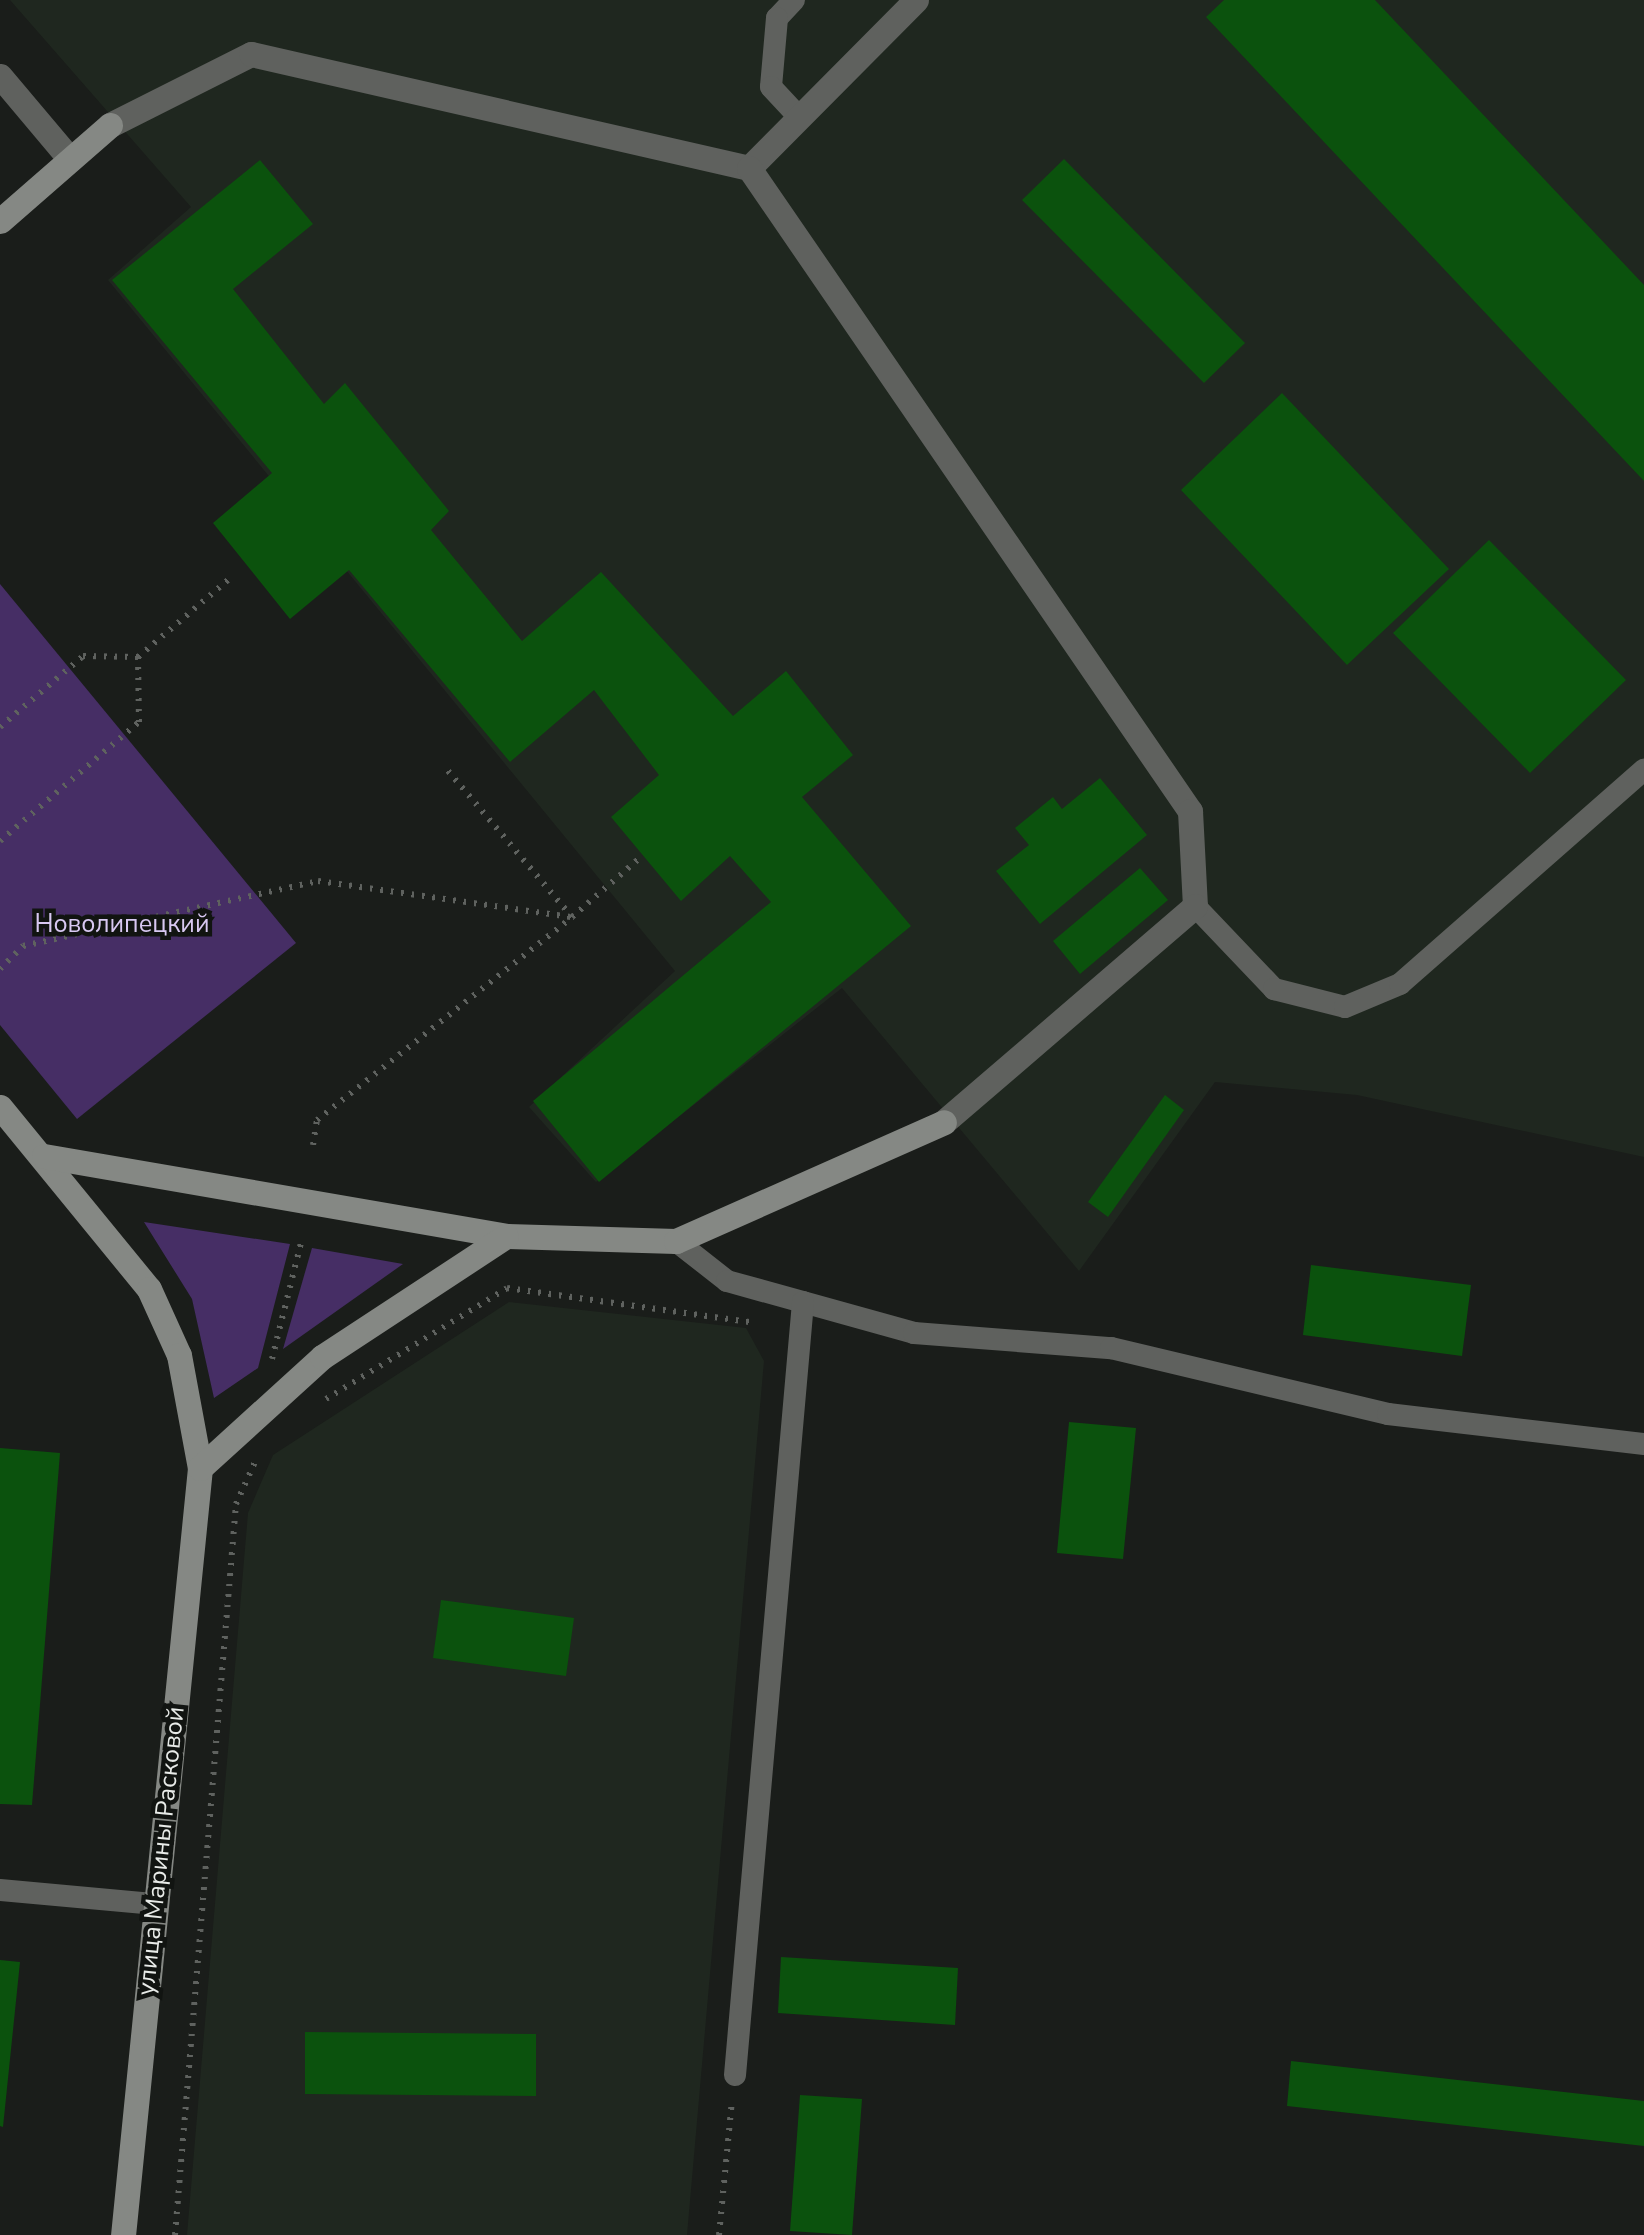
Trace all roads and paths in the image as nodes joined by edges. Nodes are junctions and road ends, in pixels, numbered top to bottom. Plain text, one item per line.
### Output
1 (794, 0) edge
2 (916, 0) edge
3 (0, 76) edge
4 (800, 117) junction
5 (70, 159) junction
6 (750, 168) junction
7 (0, 220) edge
8 (229, 579) dead end
9 (138, 658) junction
10 (0, 728) edge
11 (1644, 770) edge
12 (448, 772) dead end
13 (0, 841) edge
14 (643, 855) dead end
15 (1195, 906) junction
16 (572, 916) junction
17 (0, 970) edge
18 (0, 1107) edge
19 (313, 1145) dead end
20 (44, 1156) junction
21 (506, 1236) junction
22 (676, 1241) junction
23 (301, 1242) dead end
24 (803, 1302) junction
25 (801, 1329) junction
26 (272, 1359) dead end
27 (321, 1402) dead end
28 (1644, 1444) edge
29 (258, 1458) dead end
30 (200, 1468) junction
31 (0, 1890) edge
32 (155, 1904) junction
33 (735, 2075) joint
34 (123, 2235) edge
35 (175, 2235) edge
36 (719, 2235) edge

1 - 4 lane
2 - 4 street
3 - 5 street
4 - 6 street
5 - 6 street
5 - 7 street
6 - 15 street
8 - 9 path
9 - 10 path
9 - 13 path
11 - 15 lane
12 - 16 path
14 - 16 path
15 - 22 street
16 - 17 path
16 - 19 path
18 - 20 street, улица Марины Расковой
20 - 21 street
20 - 30 street, улица Марины Расковой
21 - 22 street
21 - 30 street
22 - 24 lane
23 - 26 path
24 - 25 lane
24 - 28 lane
25 - 27 path
25 - 33 lane
29 - 35 path
30 - 32 street, улица Марины Расковой
31 - 32 lane
32 - 34 street, улица Марины Расковой
33 - 36 path

